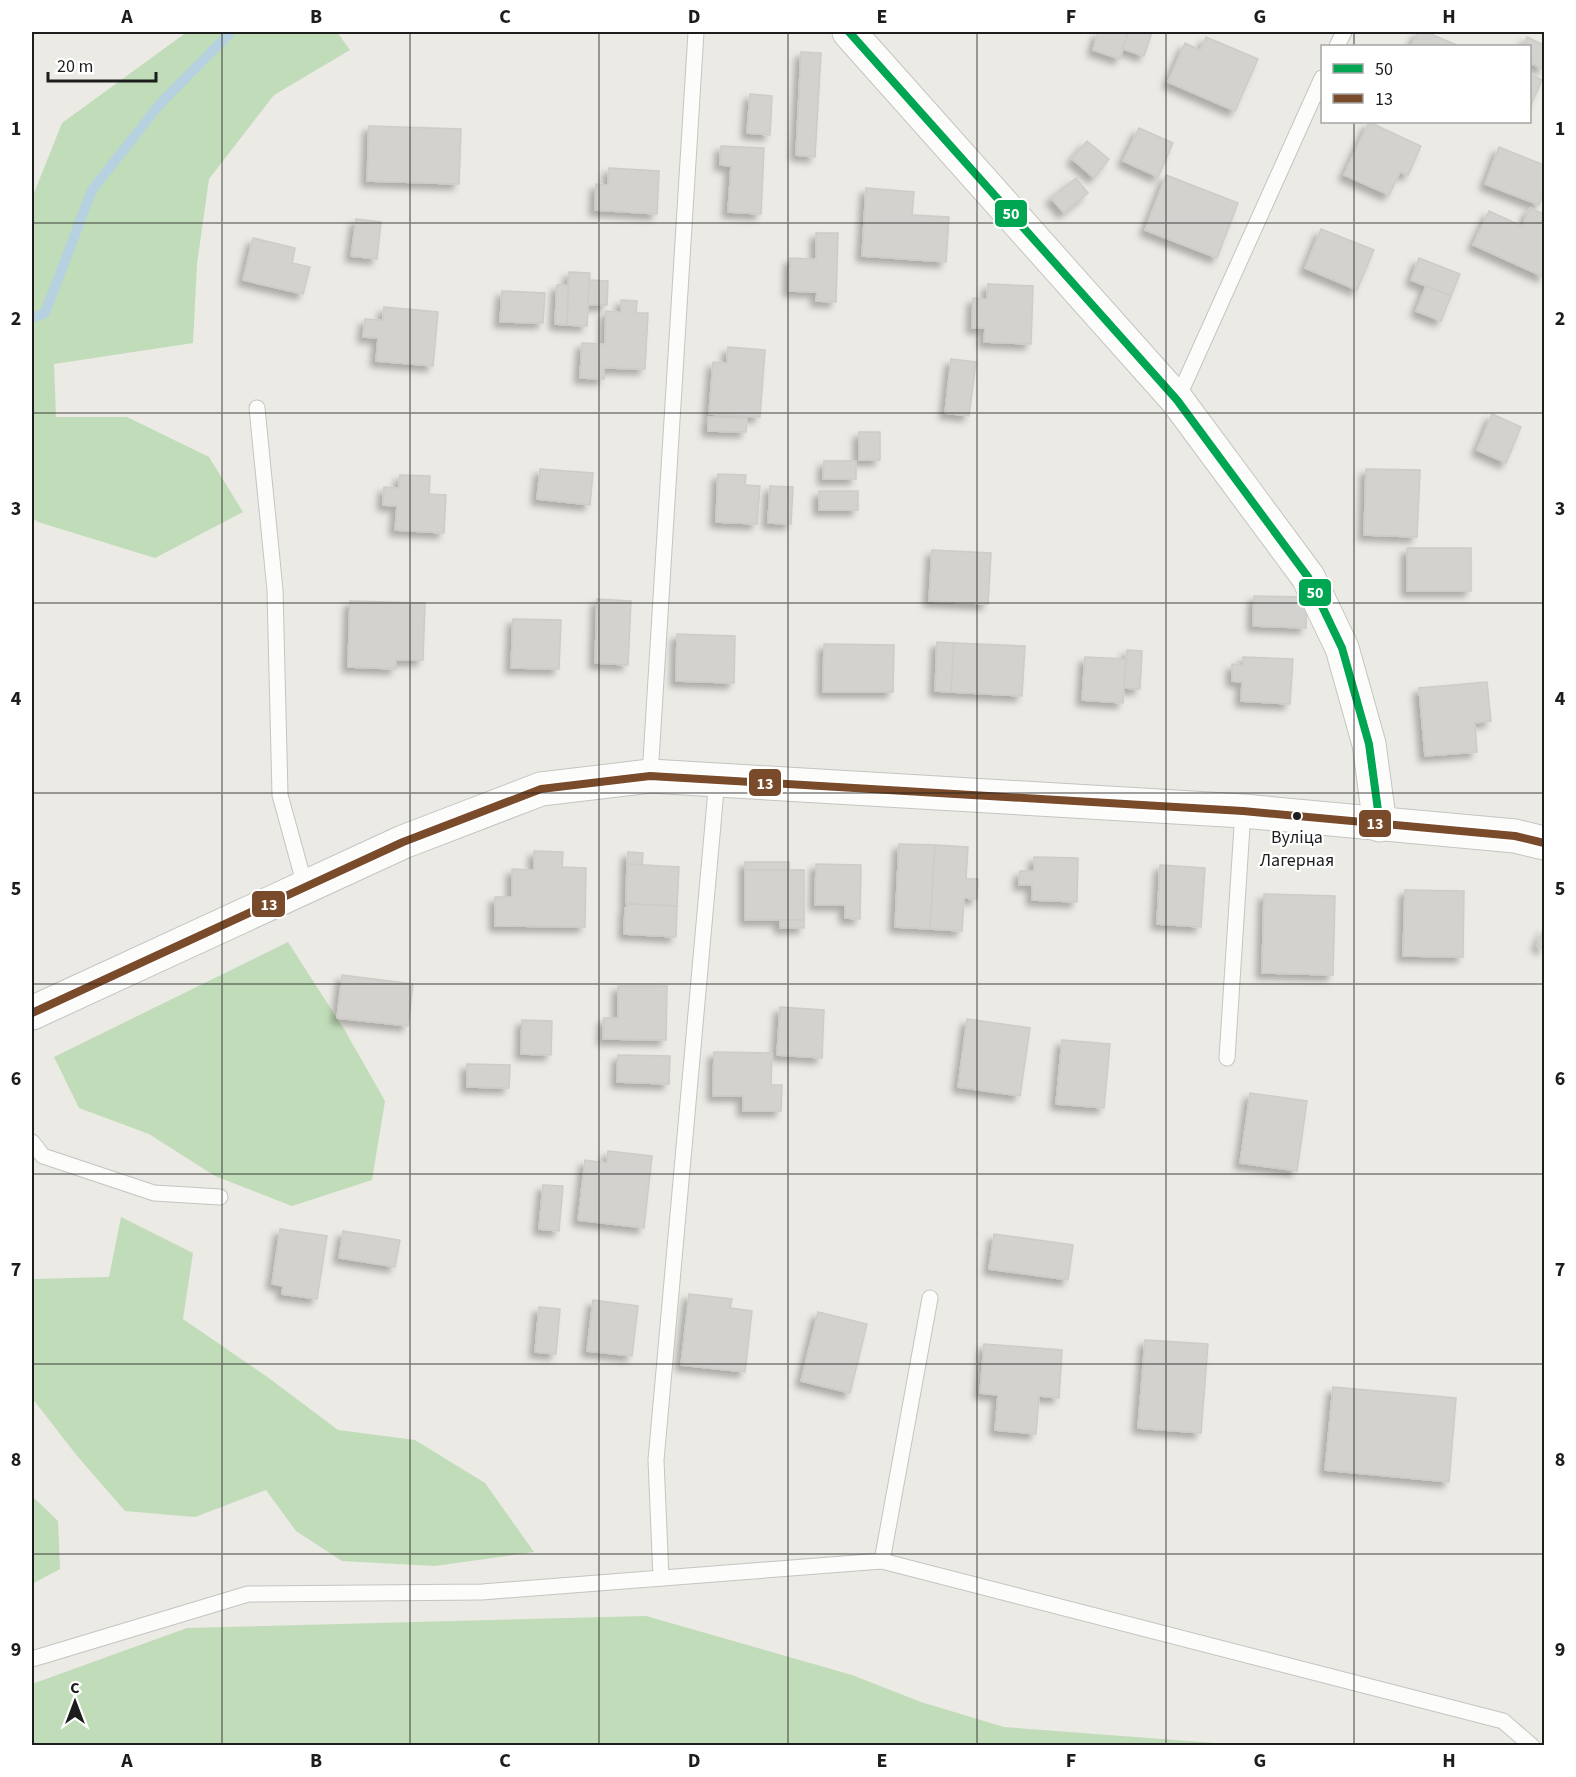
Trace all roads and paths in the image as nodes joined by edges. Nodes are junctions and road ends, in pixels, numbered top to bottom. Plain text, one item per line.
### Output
1 (696, 32) edge
2 (849, 32) edge
3 (1321, 82) edge
4 (1177, 400) junction
5 (257, 408) dead end
6 (650, 776) junction
7 (717, 779) junction
8 (1243, 811) junction
9 (1380, 825) junction
10 (1545, 843) edge
11 (305, 886) junction
12 (32, 1013) edge
13 (1227, 1058) dead end
14 (32, 1142) edge
15 (220, 1197) dead end
16 (930, 1298) dead end
17 (882, 1561) junction
18 (661, 1578) junction
19 (32, 1659) edge
20 (1532, 1746) edge

1 - 6 lane
2 - 4 street
3 - 4 lane
4 - 9 street
5 - 11 lane
6 - 7 street
6 - 11 street
7 - 8 street
7 - 18 lane
8 - 9 street
8 - 13 lane
9 - 10 street
11 - 12 street
14 - 15 lane
16 - 17 lane
17 - 18 lane
17 - 20 lane
18 - 19 lane

